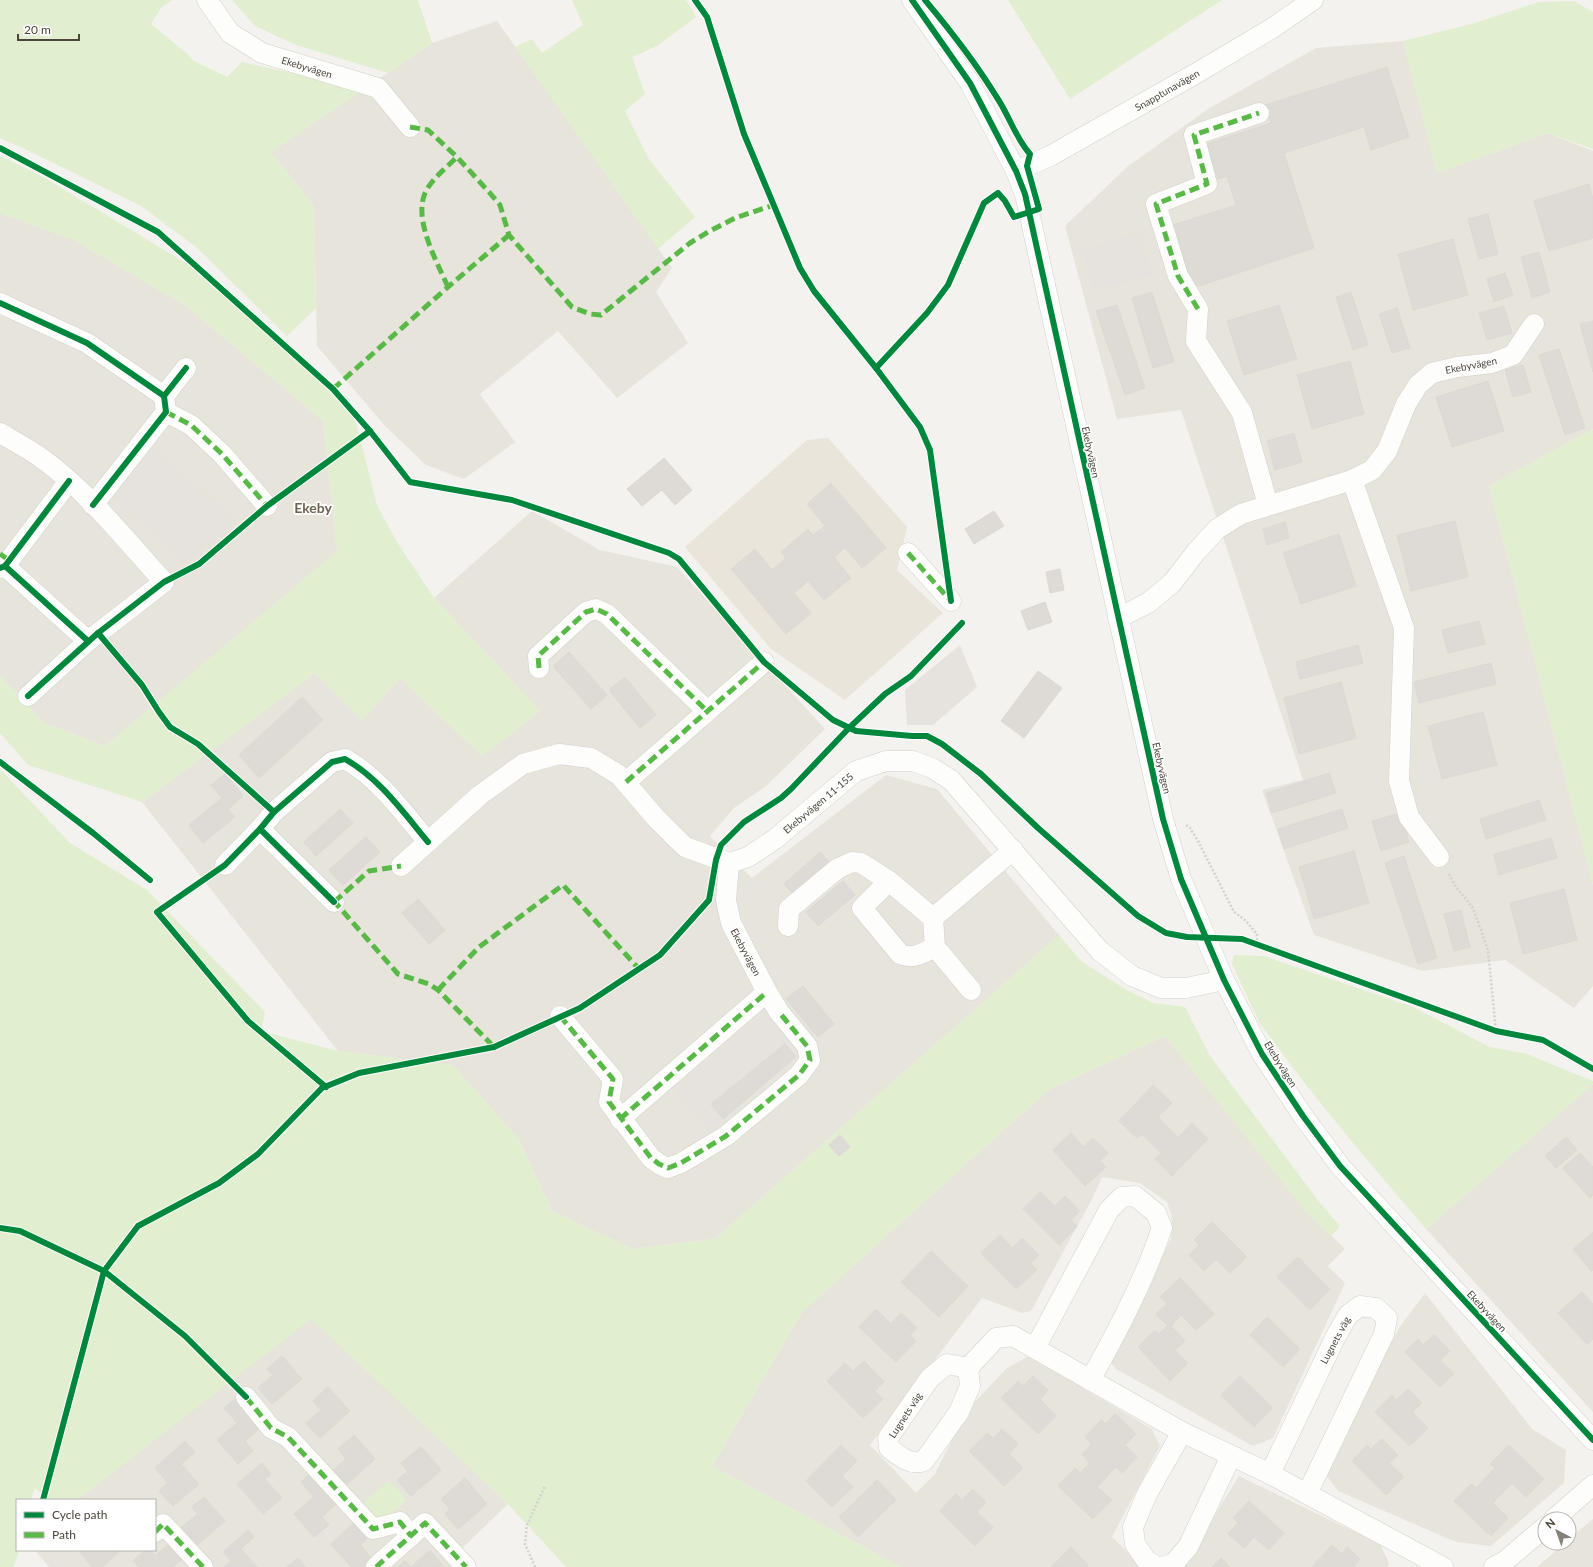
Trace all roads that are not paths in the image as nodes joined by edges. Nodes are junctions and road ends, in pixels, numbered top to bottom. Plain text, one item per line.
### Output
1 (207, 0) edge
2 (912, 0) edge
3 (1313, 0) edge
4 (1258, 113) dead end
5 (410, 127) dead end
6 (1016, 170) junction
7 (0, 303) edge
8 (1534, 324) dead end
9 (186, 368) dead end
10 (165, 404) junction
11 (0, 433) edge
12 (1352, 480) junction
13 (69, 481) junction
14 (93, 504) junction
15 (1268, 505) junction
16 (267, 506) dead end
17 (908, 553) dead end
18 (3, 562) edge
19 (951, 601) dead end
20 (1118, 618) junction
21 (88, 641) junction
22 (764, 662) dead end
23 (539, 668) dead end
24 (28, 696) dead end
25 (706, 710) junction
26 (626, 782) junction
27 (260, 829) junction
28 (428, 842) junction
29 (1013, 850) junction
30 (1439, 857) road end
31 (729, 863) junction
32 (225, 865) road end
33 (401, 866) dead end
34 (889, 881) junction
35 (334, 902) dead end
36 (934, 918) junction
37 (788, 926) dead end
38 (935, 947) junction
39 (1224, 980) junction
40 (971, 990) dead end
41 (767, 992) junction
42 (560, 1016) dead end
43 (620, 1119) junction
44 (1035, 1348) junction
45 (968, 1368) junction
46 (1090, 1380) junction
47 (246, 1397) dead end
48 (1182, 1432) junction
49 (1593, 1440) edge
50 (1231, 1456) junction
51 (1270, 1474) junction
52 (1593, 1485) edge
53 (1307, 1494) junction
54 (1563, 1511) edge
55 (156, 1531) edge
56 (1537, 1533) edge
57 (411, 1536) junction
58 (1410, 1560) edge
59 (204, 1567) edge
60 (376, 1567) edge
61 (466, 1567) edge
62 (1157, 1567) edge
63 (1163, 1567) edge
64 (1443, 1567) edge
65 (1494, 1567) edge

1 - 5 street, Ekebyvägen
2 - 6 street, Ekebyvägen
3 - 6 street, Snapptunavägen
4 - 15 street
6 - 20 street, Ekebyvägen
7 - 10 street
8 - 12 street, Ekebyvägen
9 - 10 street
10 - 14 street
10 - 16 street
11 - 13 street
12 - 15 street, Ekebyvägen
12 - 30 street
13 - 14 street
13 - 18 street
14 - 21 street
15 - 20 street, Ekebyvägen
17 - 19 street
18 - 21 street
20 - 39 street, Ekebyvägen
21 - 24 street
22 - 25 street
23 - 25 street
25 - 26 street
26 - 28 street
26 - 31 street
27 - 28 street
27 - 32 street
27 - 35 street
28 - 33 street
29 - 31 street, Ekebyvägen 11-155
29 - 36 street
29 - 39 street, Ekebyvägen 11-155
31 - 41 street, Ekebyvägen
34 - 36 street
34 - 37 street
34 - 38 street
36 - 38 street
38 - 40 street
39 - 49 street, Ekebyvägen
41 - 43 street
41 - 43 street, Ekebyvägen
42 - 43 street
44 - 45 street
44 - 46 street
44 - 46 street
45 - 45 street, Lugnets väg
46 - 48 street
47 - 57 street
48 - 50 street
48 - 62 street
50 - 51 street
50 - 63 street
51 - 53 street
51 - 53 street, Lugnets väg
52 - 54 street
53 - 58 street
55 - 59 street
56 - 65 street
57 - 60 street
57 - 61 street
58 - 64 street

